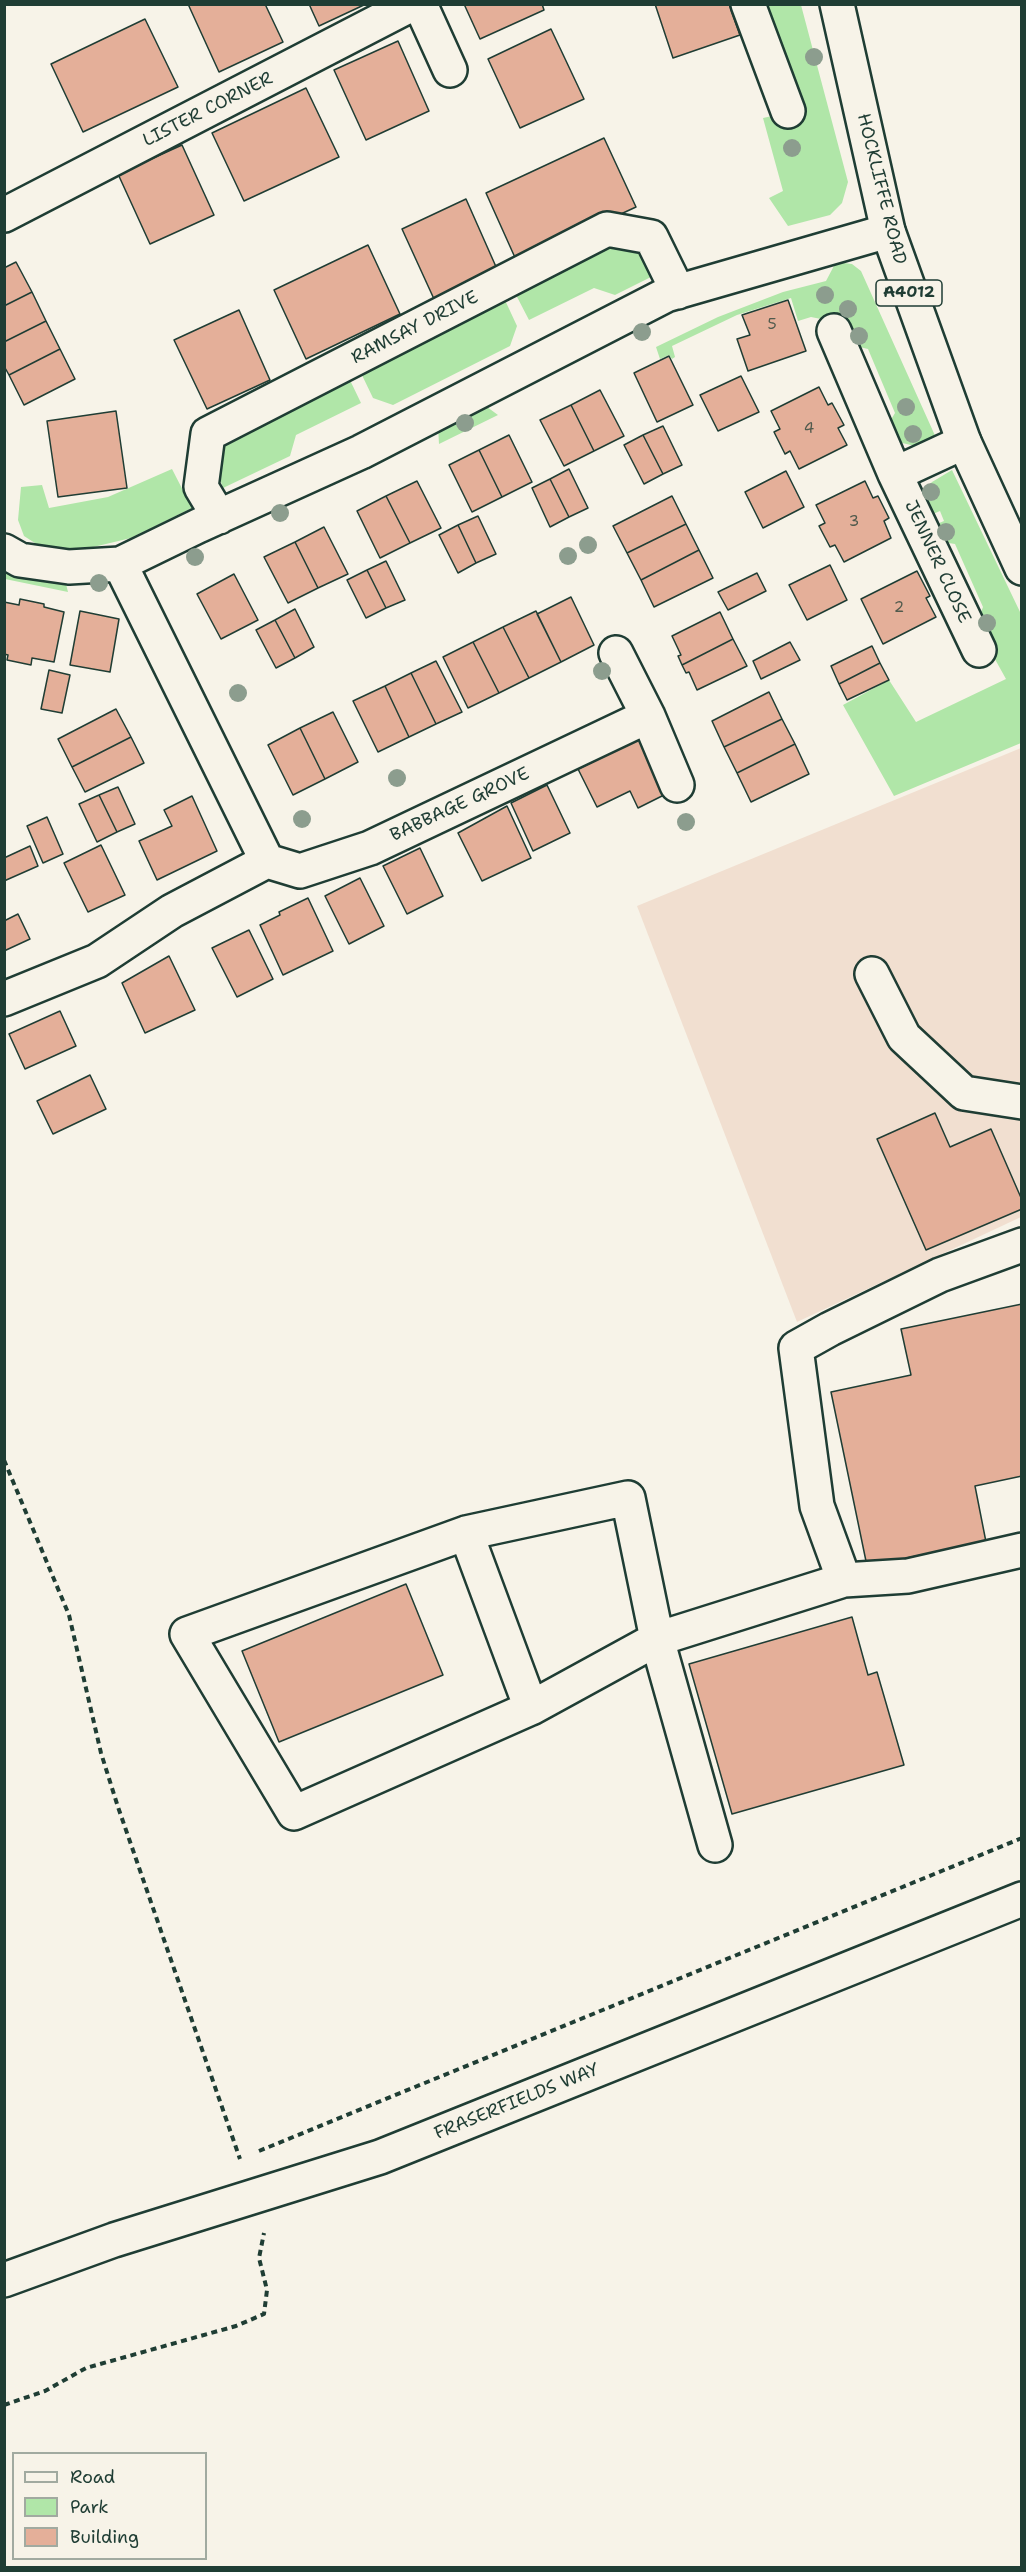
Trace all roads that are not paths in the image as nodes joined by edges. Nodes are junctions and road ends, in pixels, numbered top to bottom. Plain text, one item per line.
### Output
1 (412, 4) edge
2 (420, 4) edge
3 (748, 4) edge
4 (837, 4) edge
5 (450, 70) dead end
6 (788, 111) dead end
7 (4, 215) edge
8 (888, 231) junction
9 (678, 292) junction
10 (834, 331) dead end
11 (964, 442) junction
12 (895, 474) junction
13 (219, 517) junction
14 (4, 551) edge
15 (120, 564) junction
16 (1022, 568) edge
17 (979, 650) dead end
18 (616, 653) dead end
19 (648, 716) junction
20 (677, 785) dead end
21 (267, 861) junction
22 (872, 974) dead end
23 (4, 999) edge
24 (1022, 1102) edge
25 (1022, 1245) edge
26 (466, 1533) junction
27 (1022, 1550) edge
28 (844, 1580) junction
29 (657, 1639) junction
30 (531, 1708) junction
31 (714, 1845) dead end
32 (1022, 1899) edge
33 (4, 2280) edge

1 - 7 street, LISTER CORNER
2 - 5 street
3 - 6 street
4 - 8 street, HOCKLIFFE ROAD / A4012
8 - 9 street
8 - 11 street, HOCKLIFFE ROAD / A4012
9 - 13 street
9 - 13 street, RAMSAY DRIVE
10 - 12 street, JENNER CLOSE
11 - 12 street
11 - 16 street, HOCKLIFFE ROAD / A4012
12 - 17 street, JENNER CLOSE
13 - 15 street
14 - 15 street
15 - 21 street
18 - 19 street
19 - 20 street
19 - 21 street, BABBAGE GROVE
21 - 23 street
22 - 24 street
25 - 28 street
26 - 29 street
26 - 30 street
26 - 30 street
27 - 28 street
28 - 29 street
29 - 30 street
29 - 31 street
32 - 33 street, FRASERFIELDS WAY

